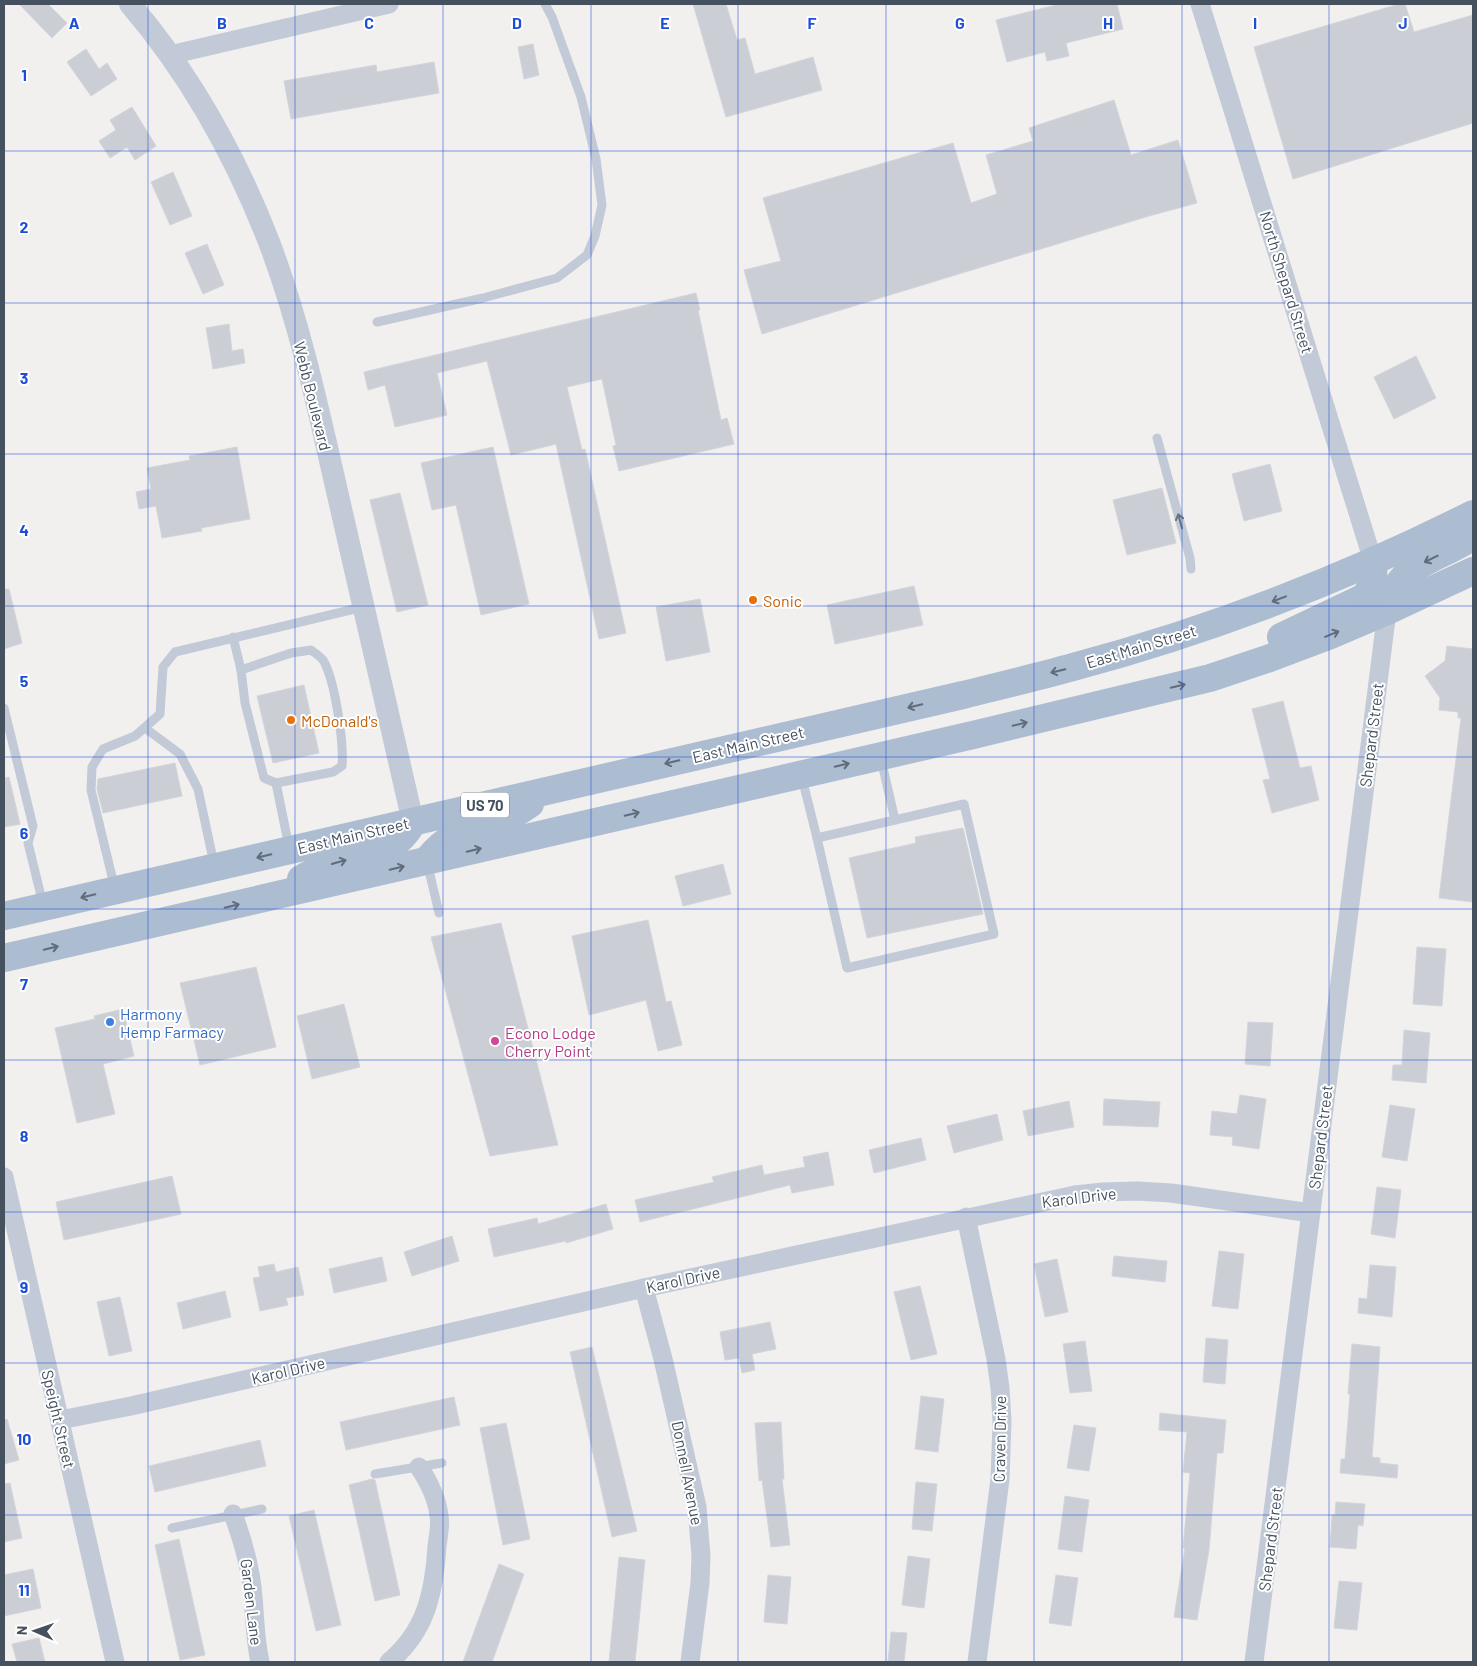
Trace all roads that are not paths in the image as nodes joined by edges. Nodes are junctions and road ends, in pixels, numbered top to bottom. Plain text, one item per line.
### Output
1 (130, 4) edge
2 (387, 4) edge
3 (546, 4) edge
4 (1200, 4) edge
5 (170, 55) junction
6 (377, 322) dead end
7 (1157, 438) dead end
8 (1473, 514) edge
9 (1473, 536) edge
10 (1373, 561) junction
11 (1191, 569) dead end
12 (1473, 571) edge
13 (364, 607) junction
14 (1387, 612) junction
15 (233, 638) junction
16 (241, 670) junction
17 (1210, 678) junction
18 (963, 695) junction
19 (4, 708) edge
20 (145, 728) junction
21 (973, 736) junction
22 (880, 757) junction
23 (801, 775) junction
24 (276, 783) junction
25 (558, 788) junction
26 (895, 820) junction
27 (413, 822) junction
28 (818, 838) junction
29 (290, 850) junction
30 (427, 861) junction
31 (214, 867) junction
32 (115, 890) junction
33 (264, 899) junction
34 (44, 906) junction
35 (439, 913) dead end
36 (4, 916) edge
37 (4, 958) edge
38 (4, 1177) edge
39 (1311, 1213) junction
40 (966, 1217) junction
41 (644, 1288) junction
42 (60, 1420) junction
43 (442, 1463) dead end
44 (419, 1467) junction
45 (374, 1474) dead end
46 (262, 1508) dead end
47 (233, 1514) junction
48 (172, 1528) dead end
49 (115, 1662) edge
50 (260, 1662) edge
51 (389, 1662) edge
52 (690, 1662) edge
53 (977, 1662) edge
54 (1254, 1662) edge

1 - 5 street, Webb Boulevard
2 - 5 street
3 - 6 lane
4 - 10 street, North Shepard Street
5 - 13 street, Webb Boulevard
11 -> 7 lane
8 - 10 main road, East Main Street
9 -> 14 main road
10 - 17 main road
10 -> 18 main road, East Main Street
12 - 14 main road
13 - 15 lane
13 - 27 street, Webb Boulevard
17 -> 14 main road
14 - 39 street, Shepard Street
15 - 16 lane
15 - 20 lane
16 - 24 lane
16 - 24 lane
21 -> 17 main road
18 - 21 main road
18 -> 25 main road, East Main Street
19 - 34 lane
20 - 31 lane
20 - 32 lane
21 - 22 main road
23 -> 22 main road
22 - 26 lane
23 - 28 lane
30 -> 23 main road
24 - 29 lane
25 - 27 main road, East Main Street / US 70
25 - 30 main road
26 - 28 lane
26 - 28 lane
27 - 29 main road, East Main Street
33 -> 27 main road
29 -> 31 main road, East Main Street
33 -> 30 main road
30 - 35 lane
31 - 32 main road, East Main Street
32 -> 34 main road, East Main Street
37 -> 33 main road
34 - 36 main road, East Main Street
38 - 42 street, Speight Street
39 - 40 street, Karol Drive
39 - 54 street, Shepard Street
40 - 41 street, Karol Drive
40 - 53 street, Craven Drive
41 - 42 street, Karol Drive
41 - 52 street, Donnell Avenue
42 - 49 street, Speight Street
43 - 44 lane
44 - 45 lane
44 - 51 street
46 - 47 lane
47 - 48 lane
47 - 50 street, Garden Lane

